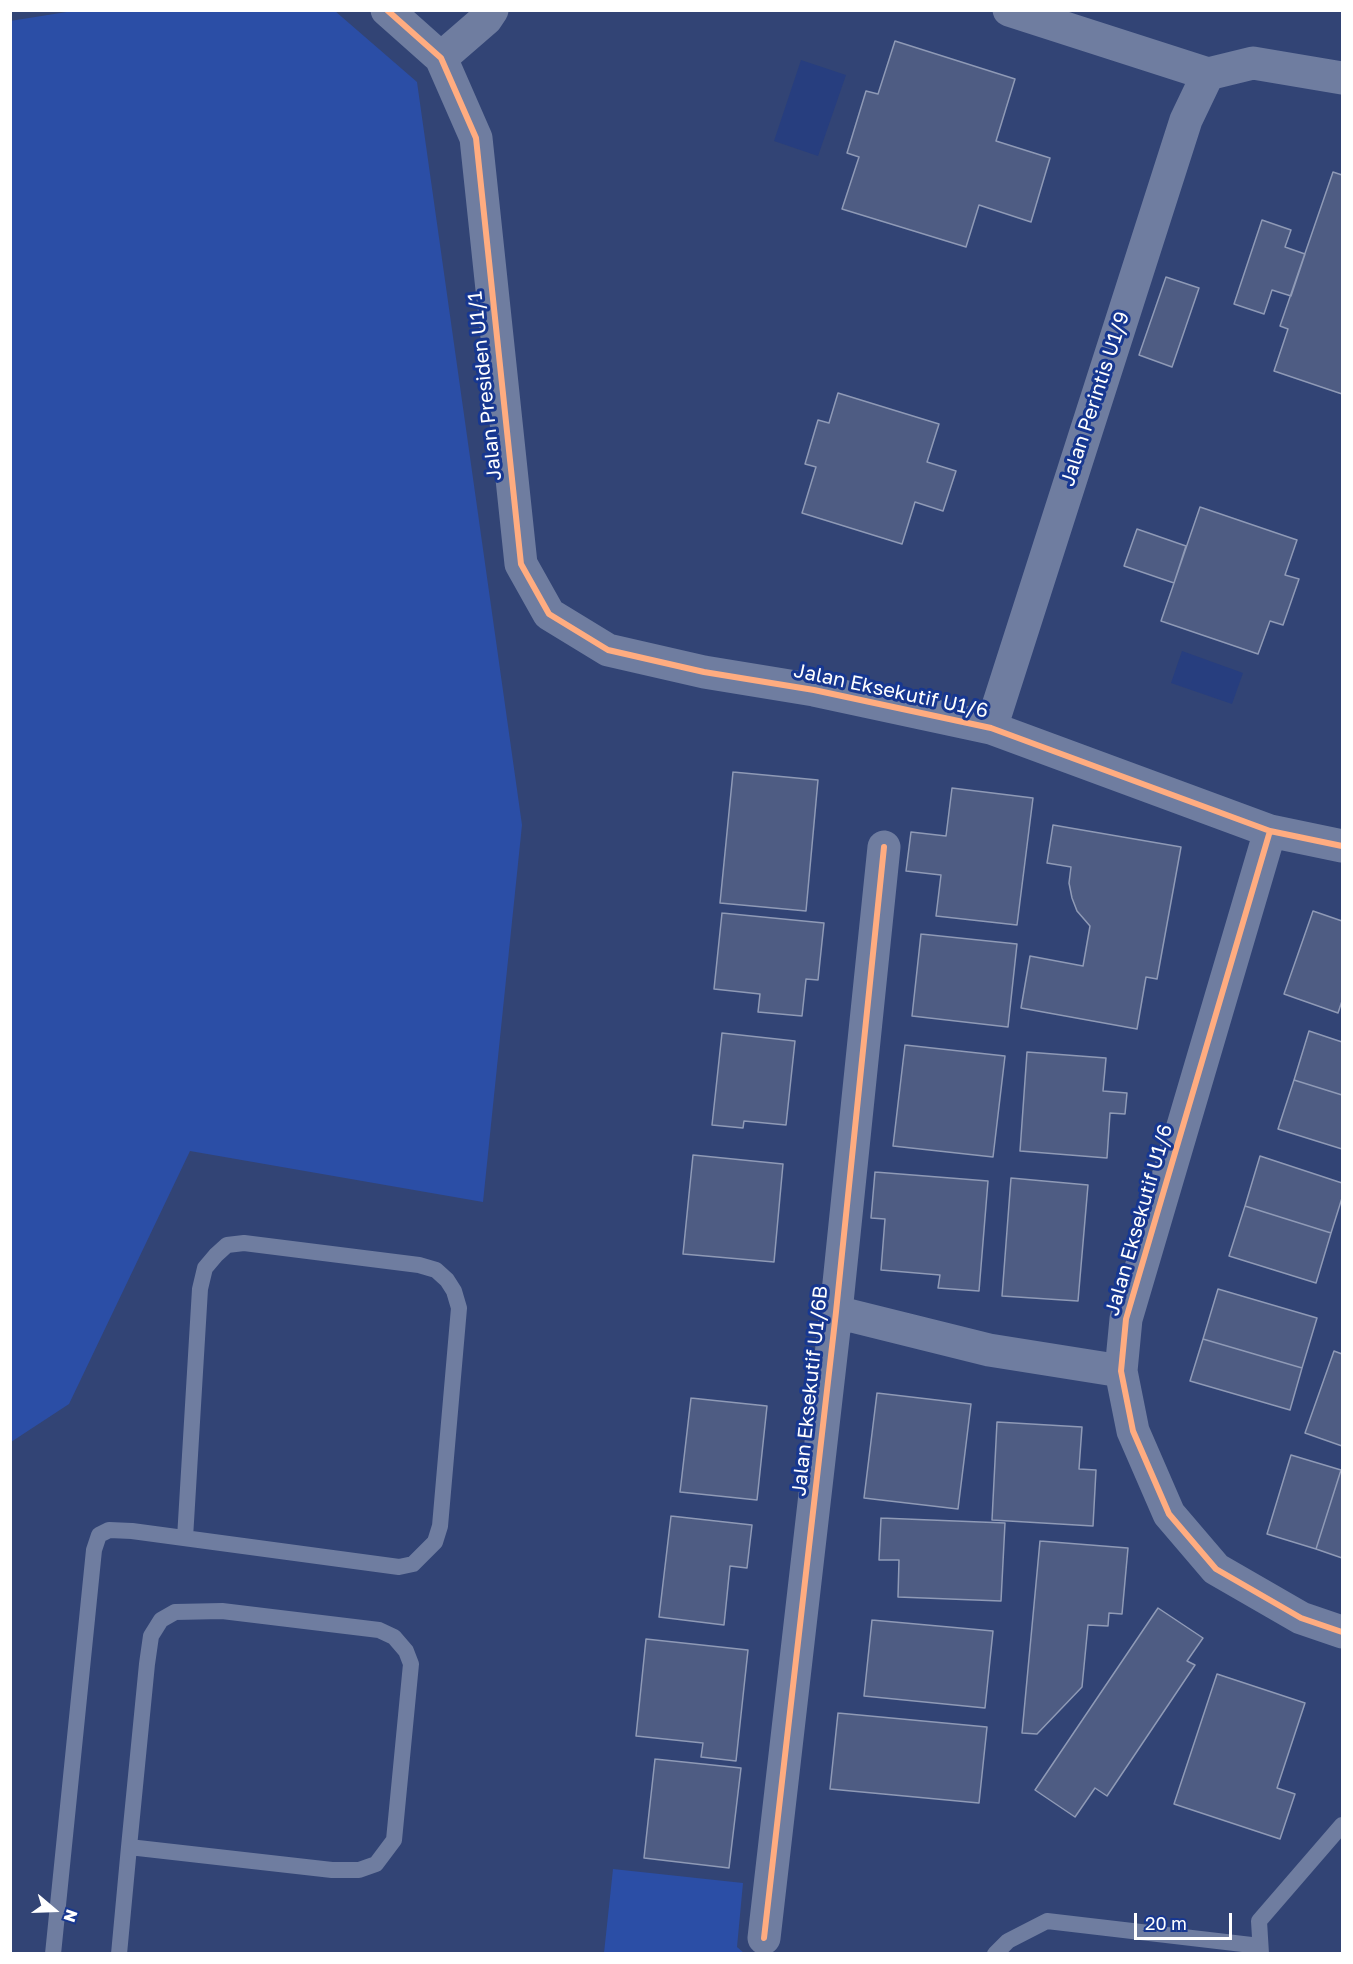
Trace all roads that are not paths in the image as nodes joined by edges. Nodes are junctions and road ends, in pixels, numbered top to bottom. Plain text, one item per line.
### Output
1 (387, 10) edge
2 (492, 10) edge
3 (1009, 10) edge
4 (441, 58) junction
5 (1208, 74) junction
6 (1342, 78) edge
7 (704, 672) joint
8 (991, 728) junction
9 (1270, 831) junction
10 (1342, 846) edge
11 (884, 847) dead end
12 (836, 1312) junction
13 (1122, 1371) junction
14 (185, 1538) junction
15 (1342, 1632) edge
16 (1342, 1825) edge
17 (129, 1847) junction
18 (764, 1938) dead end
19 (1260, 1950) edge
20 (53, 1953) edge
21 (119, 1953) edge
22 (995, 1953) edge

1 - 4 street, Jalan Presiden U1/1
2 - 4 street
3 - 5 street
4 - 7 street, Jalan Presiden U1/1
5 - 6 street
5 - 8 street, Jalan Perintis U1/9
7 - 8 street, Jalan Eksekutif U1/6
8 - 9 street, Jalan Eksekutif U1/6
9 - 10 street, Jalan Eksekutif U1/6
9 - 13 street, Jalan Eksekutif U1/6
11 - 12 street, Jalan Eksekutif U1/6B
12 - 13 street
12 - 18 street, Jalan Eksekutif U1/6B
13 - 15 street, Jalan Eksekutif U1/6
14 - 14 lane
14 - 20 lane
16 - 19 lane
17 - 17 lane
17 - 21 lane
19 - 22 lane

